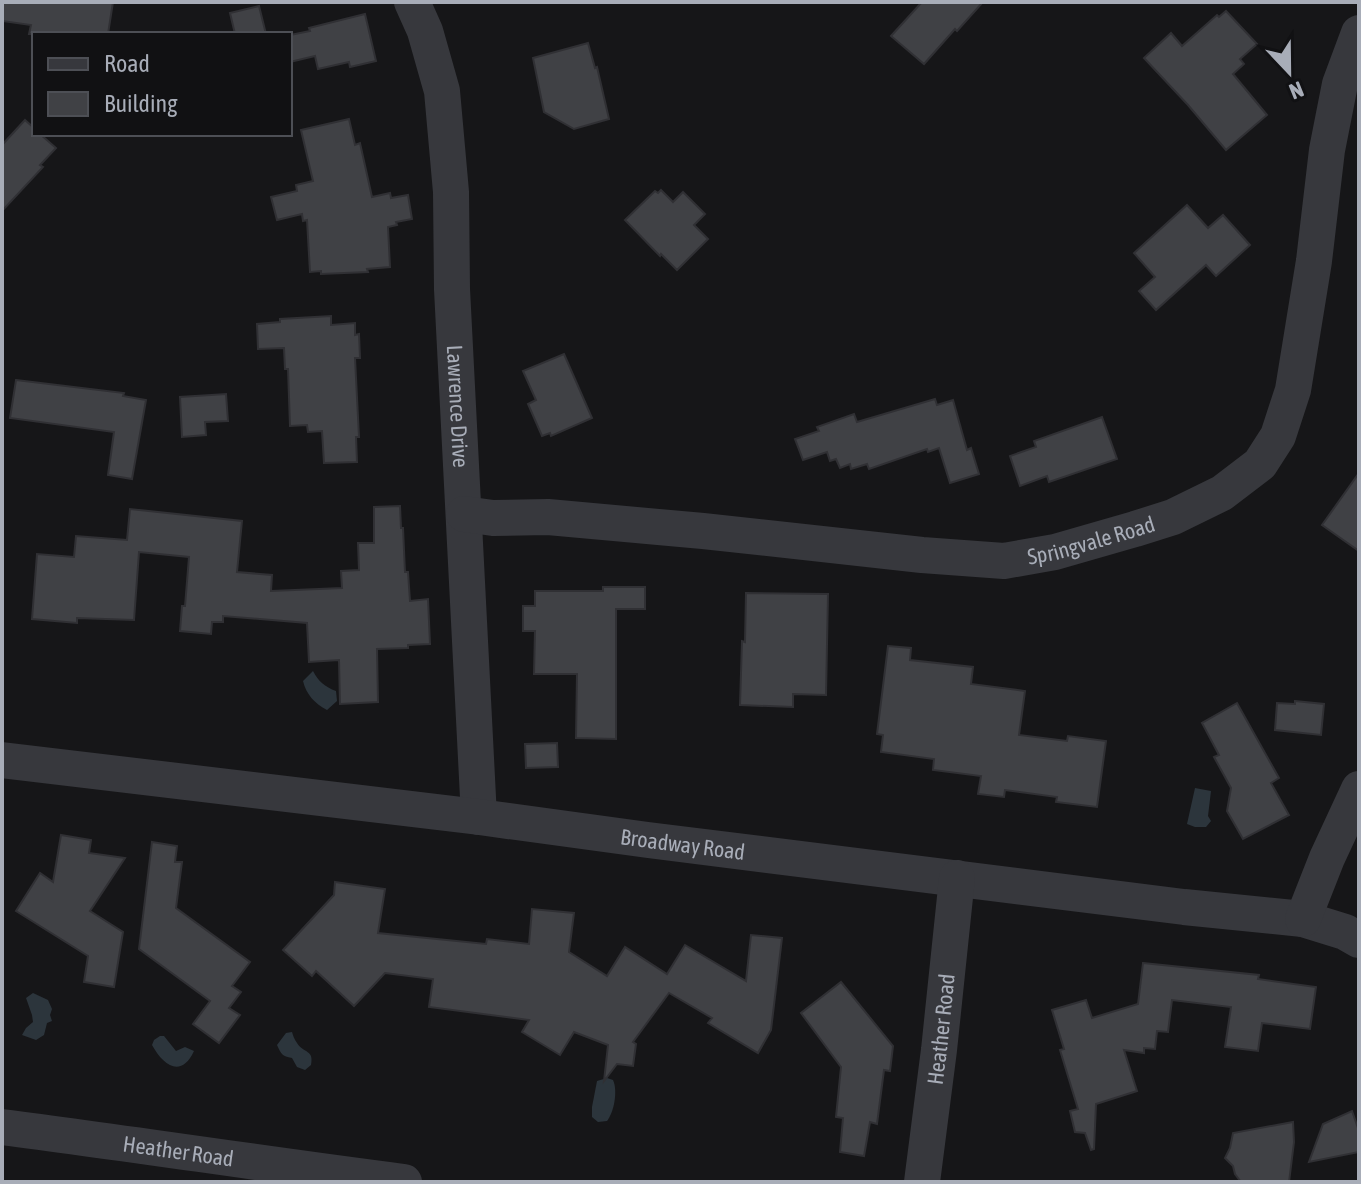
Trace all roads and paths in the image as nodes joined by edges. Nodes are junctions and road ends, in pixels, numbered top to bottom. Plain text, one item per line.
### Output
1 (412, 2) edge
2 (1359, 33) edge
3 (1350, 79) edge
4 (464, 514) junction
5 (2, 760) edge
6 (1359, 789) edge
7 (479, 817) junction
8 (957, 878) junction
9 (1303, 919) junction
10 (1354, 932) edge
11 (2, 1127) edge
12 (404, 1182) edge
13 (922, 1182) edge

1 - 4 street, Lawrence Drive
2 - 3 street, Springvale Road
3 - 4 street, Springvale Road
4 - 7 street, Lawrence Drive
5 - 7 street, Broadway Road
6 - 9 street
7 - 8 street, Broadway Road
8 - 9 street, Broadway Road
8 - 13 street, Heather Road
9 - 10 street, Broadway Road
11 - 12 street, Heather Road

